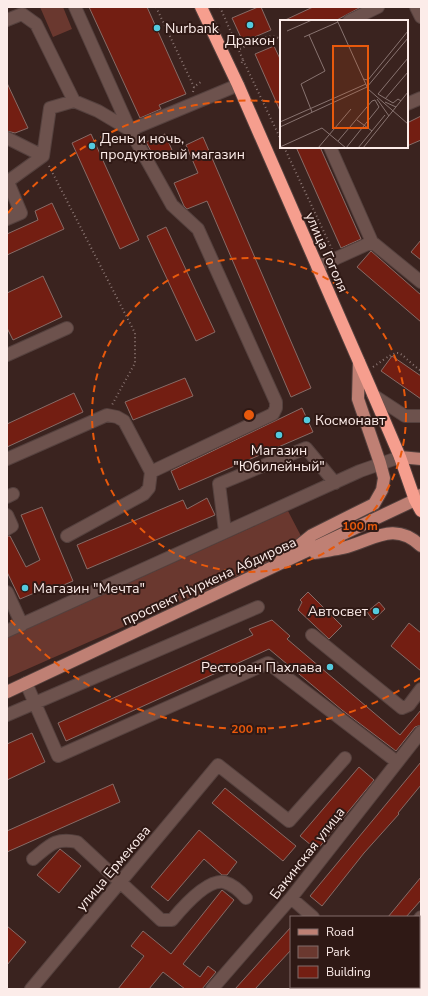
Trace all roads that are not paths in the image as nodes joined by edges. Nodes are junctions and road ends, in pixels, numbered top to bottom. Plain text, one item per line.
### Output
1 (28, 7) edge
2 (75, 7) edge
3 (201, 7) edge
4 (378, 7) edge
5 (416, 7) edge
6 (421, 17) edge
7 (7, 20) edge
8 (31, 20) junction
9 (351, 20) edge
10 (238, 85) junction
11 (421, 98) edge
12 (74, 101) junction
13 (408, 104) edge
14 (130, 130) junction
15 (7, 138) edge
16 (330, 148) edge
17 (44, 156) junction
18 (8, 182) edge
19 (7, 219) edge
20 (372, 242) junction
21 (317, 267) junction
22 (421, 282) edge
23 (67, 328) dead end
24 (7, 355) edge
25 (361, 367) junction
26 (374, 395) junction
27 (421, 416) edge
28 (400, 457) junction
29 (7, 459) edge
30 (421, 459) edge
31 (380, 463) junction
32 (151, 472) junction
33 (335, 484) junction
34 (418, 498) edge
35 (421, 511) edge
36 (7, 514) edge
37 (7, 529) edge
38 (225, 532) junction
39 (67, 536) dead end
40 (421, 546) edge
41 (300, 555) junction
42 (273, 568) junction
43 (7, 592) edge
44 (258, 607) dead end
45 (22, 625) junction
46 (7, 632) edge
47 (312, 635) dead end
48 (26, 683) junction
49 (421, 688) edge
50 (7, 692) edge
51 (35, 703) junction
52 (7, 715) edge
53 (421, 732) edge
54 (345, 758) dead end
55 (397, 762) junction
56 (33, 859) dead end
57 (121, 881) junction
58 (246, 898) dead end
59 (291, 898) junction
60 (312, 916) edge
61 (30, 989) edge
62 (212, 989) edge

1 - 8 street
2 - 14 street
3 - 10 highway, улица Гоголя
4 - 9 street
5 - 6 street
7 - 8 street
8 - 12 street
10 - 14 street
10 - 21 highway, улица Гоголя
11 - 13 street
12 - 14 street
12 - 17 street
14 - 32 street
15 - 17 street
16 - 20 street
17 - 18 street
18 - 19 street
20 - 21 street
20 - 22 street
21 - 25 highway, улица Гоголя
23 - 24 street
25 - 26 highway, улица Гоголя
25 - 31 main road
26 - 27 street
26 - 28 highway, улица Гоголя
28 - 30 main road
28 - 31 street
28 - 34 highway, улица Гоголя
29 - 32 street
31 - 33 street
31 - 42 main road
32 - 39 street
33 - 38 street
33 - 38 street
34 - 35 highway, улица Гоголя
34 - 41 main road, проспект Нуркена Абдирова
36 - 37 street
38 - 45 street
40 - 41 main road
41 - 42 main road, проспект Нуркена Абдирова
42 - 48 main road, проспект Нуркена Абдирова
43 - 45 street
44 - 51 street
45 - 46 street
47 - 49 street
48 - 50 main road, проспект Нуркена Абдирова
48 - 51 street
51 - 52 street
51 - 55 street
53 - 55 street, Бакинская улица
54 - 57 street, улица Ермекова
55 - 59 street, Бакинская улица
56 - 57 street
57 - 58 street
57 - 61 street, улица Ермекова
59 - 60 street
59 - 62 street, Бакинская улица

